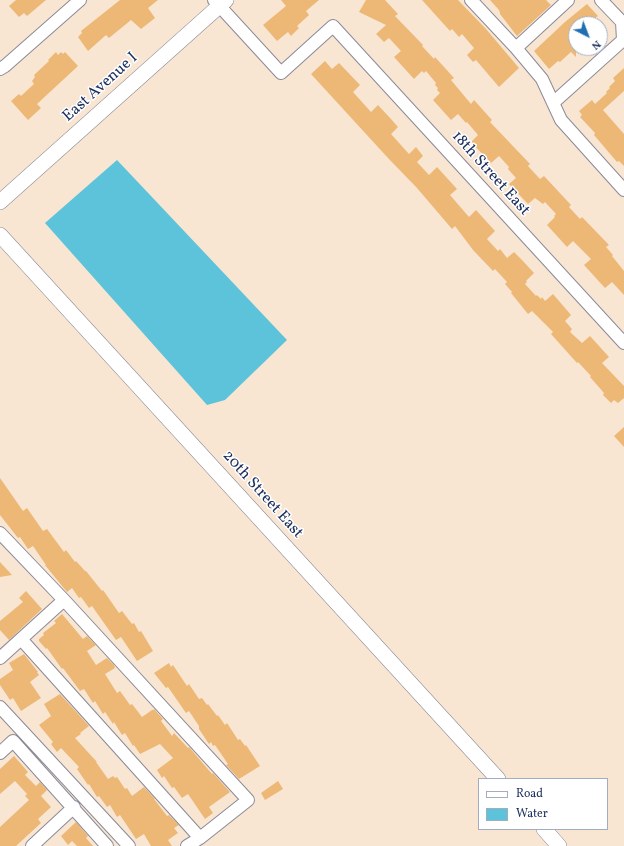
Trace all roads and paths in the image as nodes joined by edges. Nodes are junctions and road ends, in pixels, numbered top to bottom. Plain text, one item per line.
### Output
1 (80, 0) edge
2 (471, 0) edge
3 (568, 0) edge
4 (601, 0) edge
5 (220, 2) edge
6 (623, 42) edge
7 (516, 48) junction
8 (0, 69) edge
9 (553, 103) junction
10 (624, 190) edge
11 (0, 202) edge
12 (0, 235) edge
13 (624, 344) edge
14 (0, 532) edge
15 (64, 600) junction
16 (21, 639) junction
17 (0, 657) edge
18 (0, 707) edge
19 (0, 752) edge
20 (497, 778) edge
21 (74, 807) junction
22 (545, 830) edge
23 (200, 838) junction
24 (32, 846) edge
25 (107, 846) edge
26 (129, 846) edge
27 (187, 846) edge
28 (559, 846) edge

1 - 8 street
2 - 7 street
3 - 7 street
4 - 6 street
5 - 11 main road, East Avenue I
5 - 13 street, 18th Street East
6 - 9 street
7 - 9 street
9 - 10 street
12 - 20 main road, 20th Street East
14 - 15 street
15 - 16 street
15 - 23 street
16 - 17 street
16 - 23 street
18 - 26 street
19 - 21 street
21 - 24 street
21 - 25 street
22 - 28 main road
23 - 27 street

